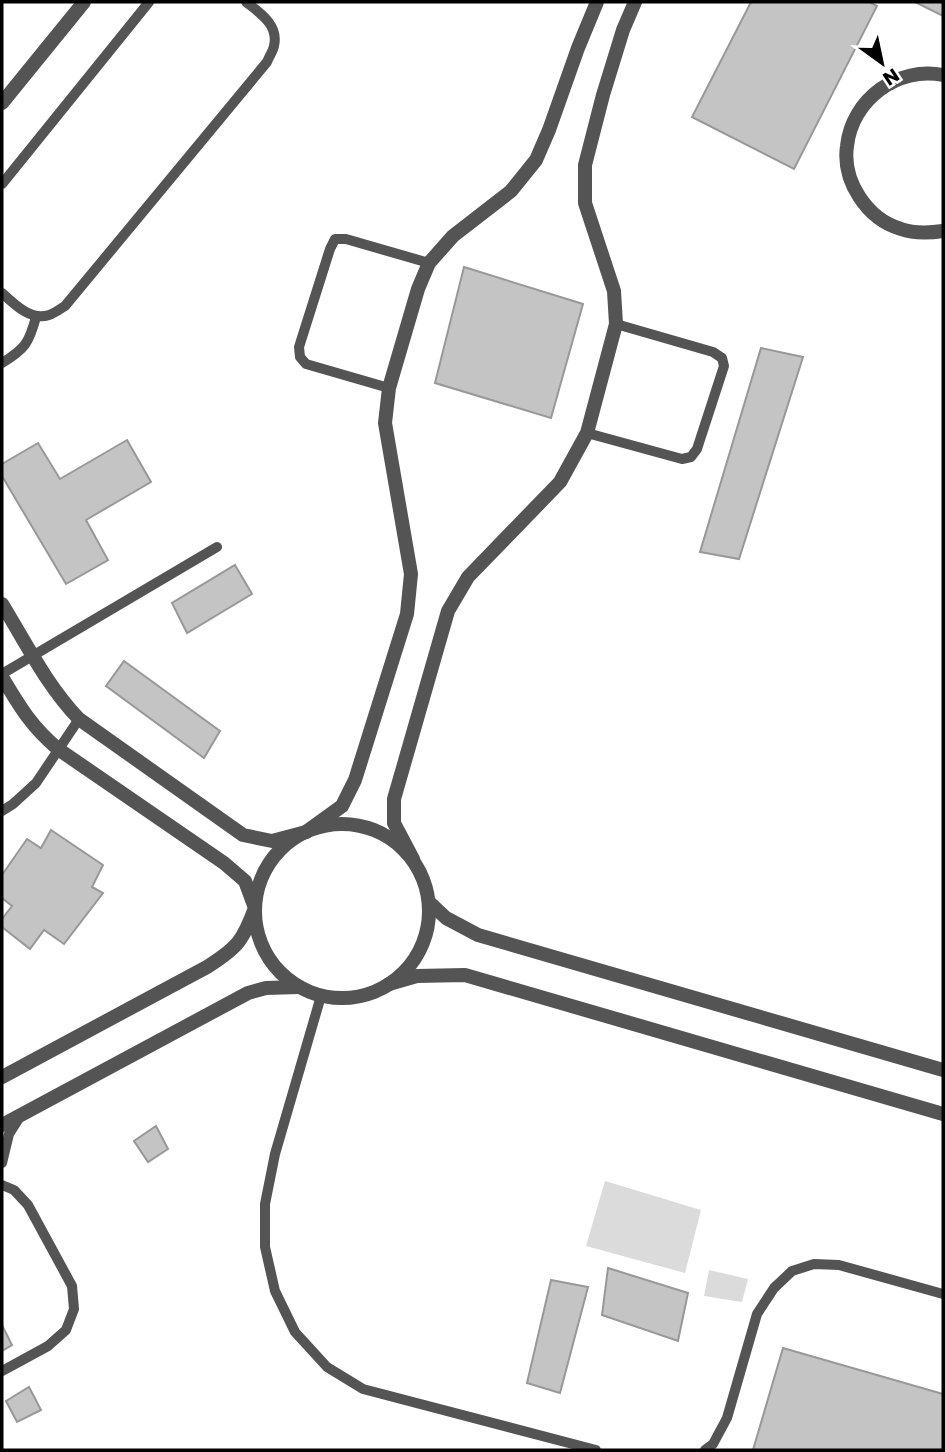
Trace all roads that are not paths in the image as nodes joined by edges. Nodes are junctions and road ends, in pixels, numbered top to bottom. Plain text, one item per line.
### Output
1 (84, 2) edge
2 (149, 2) edge
3 (246, 2) edge
4 (597, 2) edge
5 (635, 2) edge
6 (943, 75) edge
7 (2, 103) edge
8 (2, 184) edge
9 (943, 231) edge
10 (429, 263) junction
11 (2, 293) edge
12 (36, 317) junction
13 (617, 324) junction
14 (2, 363) edge
15 (389, 388) junction
16 (587, 433) junction
17 (217, 547) dead end
18 (2, 604) edge
19 (33, 655) junction
20 (2, 676) edge
21 (79, 719) junction
22 (58, 749) junction
23 (2, 811) edge
24 (306, 832) junction
25 (413, 859) junction
26 (429, 902) junction
27 (255, 908) junction
28 (390, 984) junction
29 (299, 987) junction
30 (321, 996) junction
31 (943, 1070) edge
32 (2, 1077) edge
33 (22, 1114) junction
34 (943, 1114) edge
35 (2, 1125) edge
36 (2, 1163) edge
37 (2, 1185) edge
38 (943, 1294) edge
39 (2, 1371) edge
40 (596, 1450) edge
41 (705, 1450) edge

1 - 7 street
2 - 8 lane
3 - 12 lane
4 - 10 street
5 - 13 street
6 - 9 street
10 - 15 street
10 - 15 lane
11 - 12 lane
12 - 14 lane
13 - 16 street
13 - 16 lane
15 - 24 street
16 - 25 street
17 - 19 lane
18 - 19 street
19 - 20 lane
19 - 21 street
20 - 22 street
21 - 22 lane
21 - 24 street
22 - 23 lane
22 - 27 street
24 - 25 street
24 - 27 street
25 - 26 street
26 - 28 street
26 - 31 street
27 - 29 street
27 - 32 street
28 - 30 street
28 - 34 street
29 - 30 street
29 - 33 street
30 - 40 lane
33 - 35 street
33 - 36 lane
37 - 39 lane
38 - 41 lane

